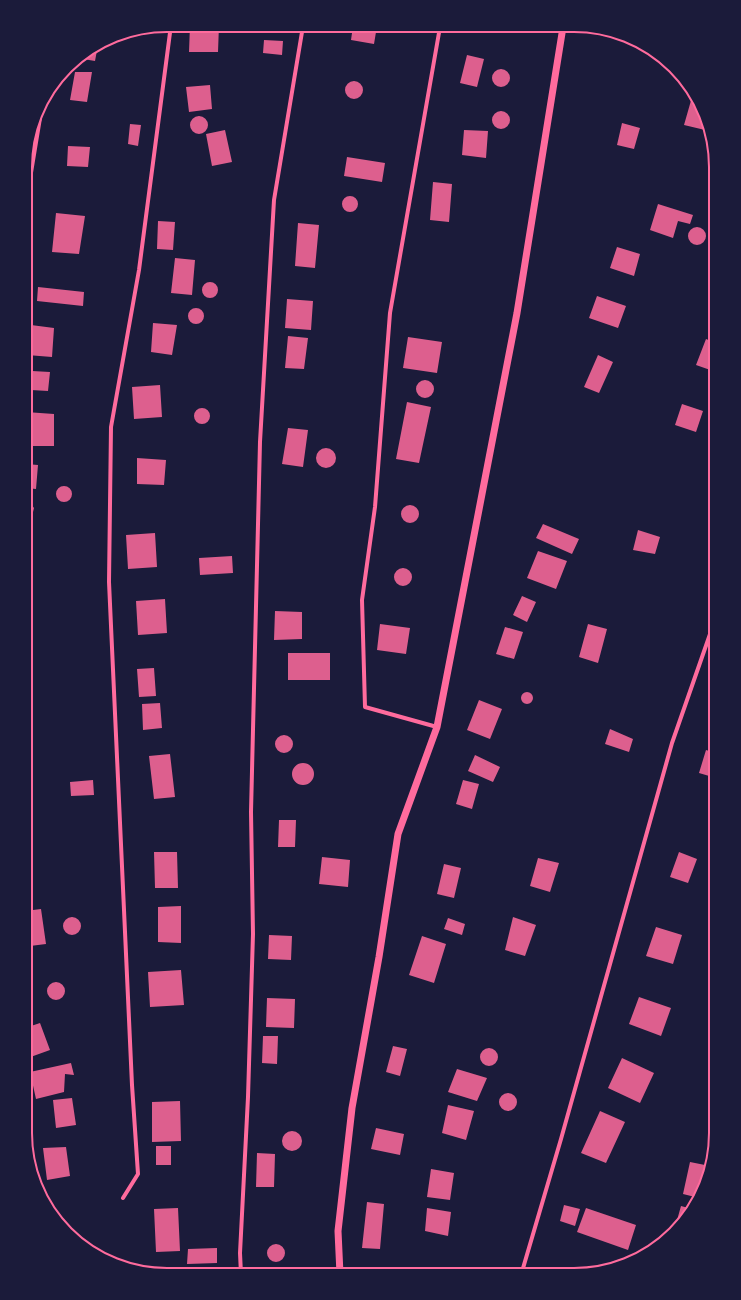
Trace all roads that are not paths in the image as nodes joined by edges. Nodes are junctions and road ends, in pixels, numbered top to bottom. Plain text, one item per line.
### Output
1 (170, 32) edge
2 (302, 32) edge
3 (439, 32) edge
4 (562, 32) edge
5 (39, 124) edge
6 (32, 166) edge
7 (709, 637) edge
8 (437, 727) junction
9 (123, 1198) dead end
10 (241, 1268) edge
11 (340, 1268) edge
12 (523, 1268) edge

1 - 9 street
2 - 10 street
3 - 8 street
4 - 8 street
5 - 6 street
7 - 12 street
8 - 11 street

